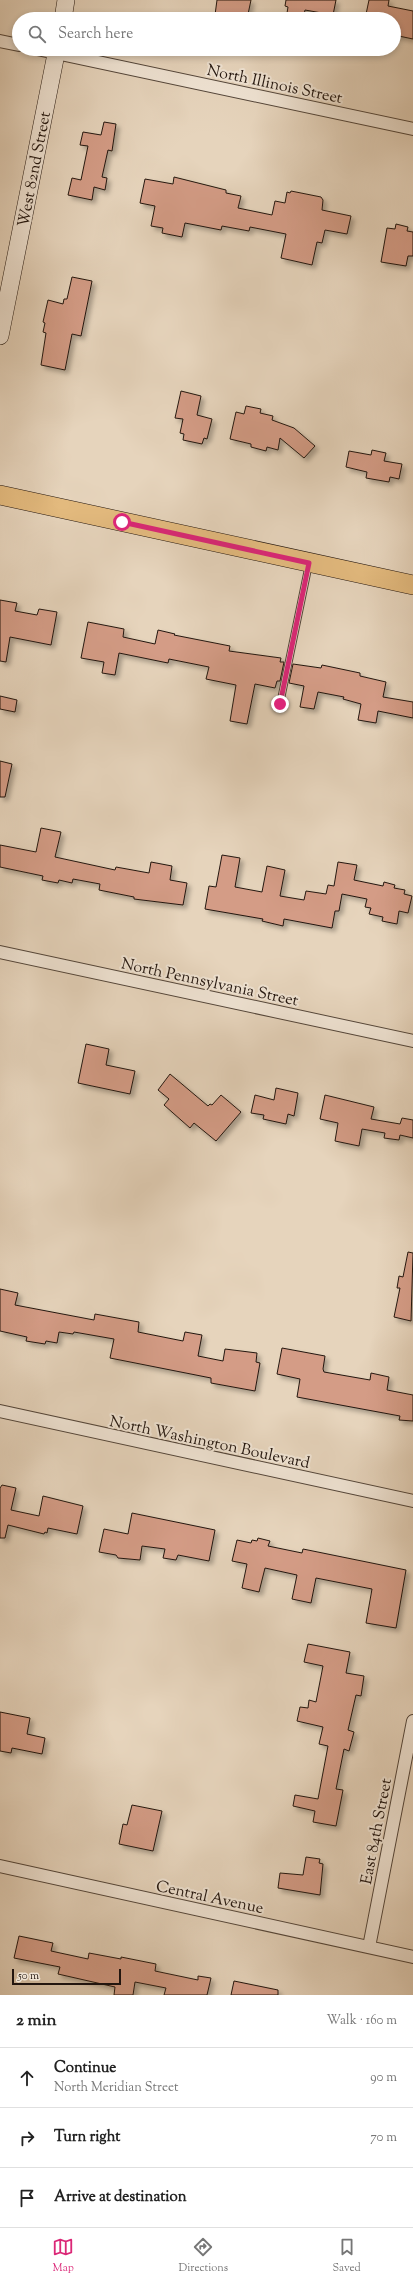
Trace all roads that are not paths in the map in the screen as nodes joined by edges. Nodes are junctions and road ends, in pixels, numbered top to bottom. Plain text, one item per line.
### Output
1 (66, 0) edge
2 (64, 12) edge
3 (0, 41) edge
4 (12, 44) edge
5 (55, 56) edge
6 (79, 56) edge
7 (413, 129) edge
8 (0, 336) edge
9 (0, 495) edge
10 (309, 563) junction
11 (413, 585) edge
12 (280, 704) dead end
13 (0, 952) edge
14 (413, 1041) edge
15 (0, 1412) edge
16 (413, 1501) edge
17 (413, 1721) edge
18 (0, 1866) edge
19 (369, 1948) junction
20 (413, 1957) edge

1 - 2 street
3 - 4 street
5 - 8 street, West 82nd Street
6 - 7 street, North Illinois Street
9 - 10 main road
10 - 11 main road
10 - 12 lane
13 - 14 street, North Pennsylvania Street
15 - 16 street, North Washington Boulevard
17 - 19 street, East 84th Street
18 - 19 street, Central Avenue
19 - 20 street, Central Avenue

